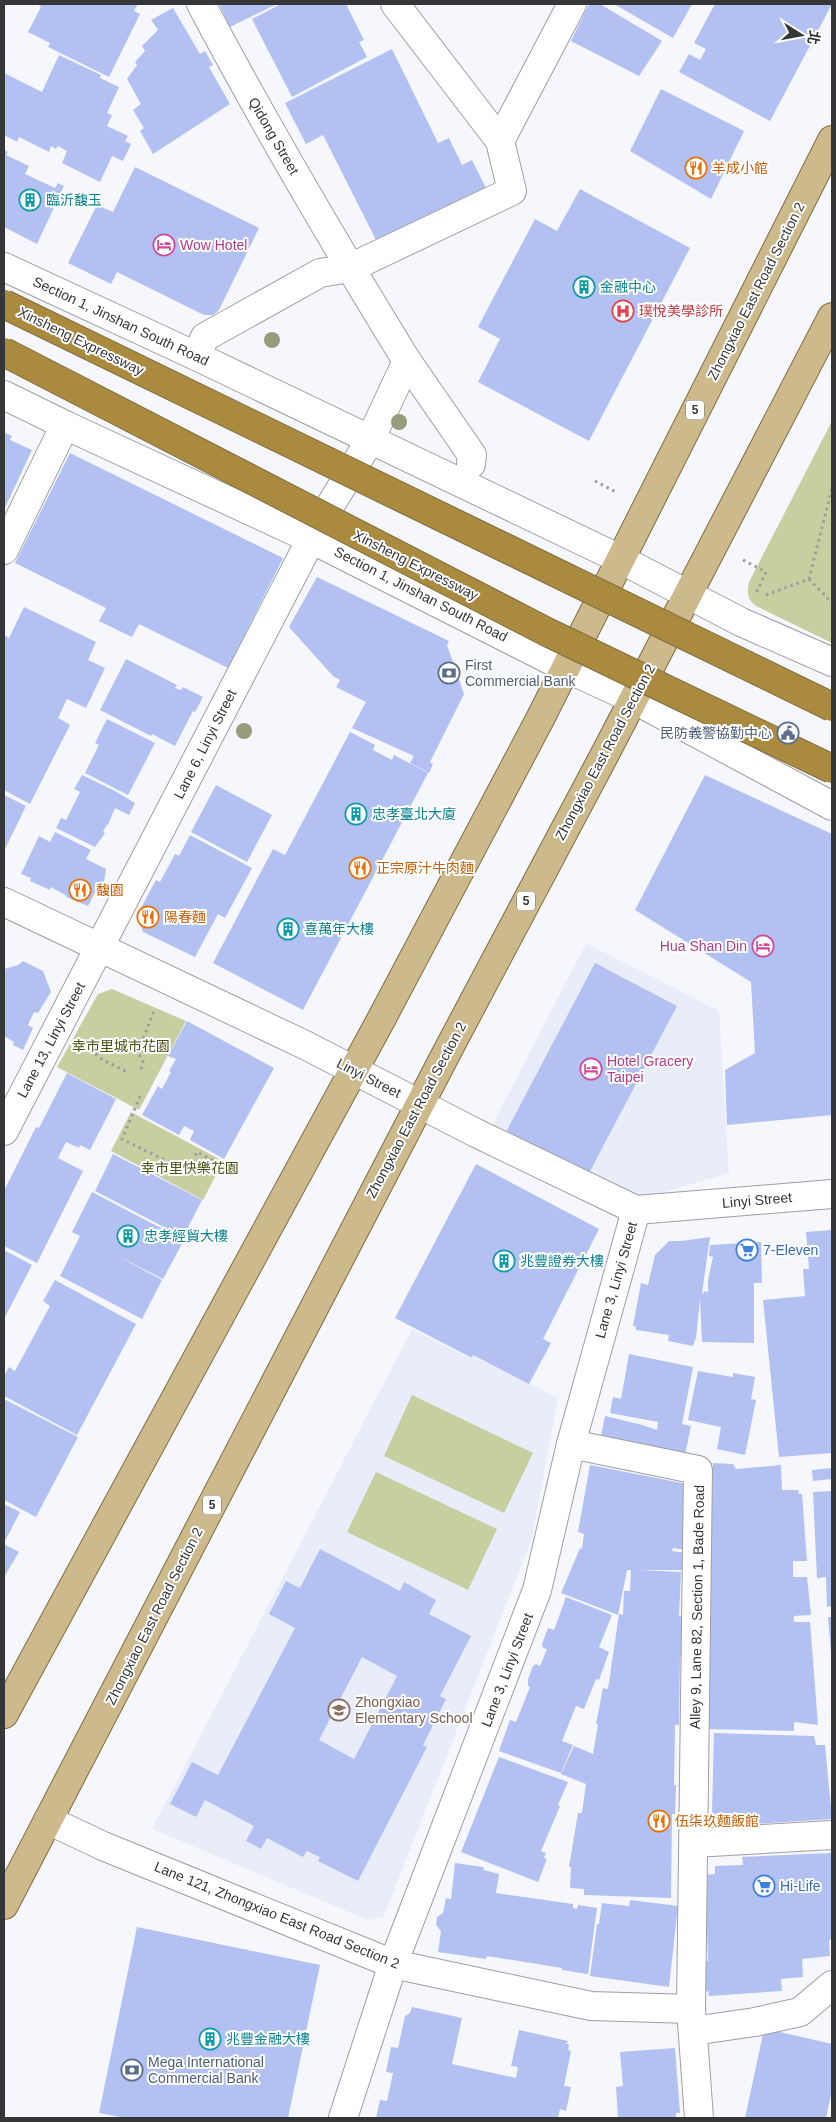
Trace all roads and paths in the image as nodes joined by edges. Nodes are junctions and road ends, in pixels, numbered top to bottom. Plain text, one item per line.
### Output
1 (201, 4) edge
2 (395, 4) edge
3 (572, 4) edge
4 (500, 141) junction
5 (830, 149) edge
6 (4, 267) edge
7 (350, 268) junction
8 (4, 304) edge
9 (832, 317) edge
10 (4, 352) edge
11 (196, 356) junction
12 (407, 361) junction
13 (4, 395) edge
14 (65, 425) junction
15 (370, 440) junction
16 (471, 464) dead end
17 (595, 481) dead end
18 (832, 488) edge
19 (646, 508) junction
20 (312, 539) junction
21 (714, 544) junction
22 (4, 550) edge
23 (620, 559) junction
24 (809, 579) junction
25 (688, 595) junction
26 (762, 596) dead end
27 (753, 600) dead end
28 (832, 603) edge
29 (832, 662) edge
30 (566, 668) junction
31 (633, 699) junction
32 (832, 707) edge
33 (832, 768) edge
34 (832, 806) edge
35 (4, 902) edge
36 (99, 948) junction
37 (167, 980) junction
38 (56, 1030) junction
39 (141, 1069) dead end
40 (353, 1070) junction
41 (126, 1072) dead end
42 (140, 1096) dead end
43 (420, 1104) junction
44 (4, 1131) edge
45 (236, 1172) dead end
46 (832, 1194) edge
47 (636, 1210) junction
48 (571, 1444) junction
49 (4, 1714) edge
50 (48, 1820) junction
51 (832, 1836) edge
52 (694, 1843) junction
53 (4, 1906) edge
54 (394, 1964) junction
55 (832, 1985) edge
56 (692, 2020) junction
57 (343, 2118) edge
58 (699, 2118) edge

1 - 7 street, Qidong Street
2 - 4 street
3 - 4 street
4 - 7 street
5 - 19 main road, Zhongxiao East Road Section 2 / 5
6 - 11 street, Section 1, Jinshan South Road
7 - 11 street
7 - 12 street, Qidong Street
8 - 32 highway, Xinsheng Expressway, bridge
9 - 21 main road, Zhongxiao East Road Section 2 / 5
10 - 33 highway, Xinsheng Expressway, bridge
11 - 15 street, Section 1, Jinshan South Road
12 - 15 street, Lane 6, Linyi Street
12 - 16 street, Qidong Street
13 - 14 street, Section 1, Jinshan South Road
14 - 20 street, Section 1, Jinshan South Road
14 - 22 street
15 - 20 street, Lane 6, Linyi Street
15 - 23 street, Section 1, Jinshan South Road
17 - 19 path
18 - 24 path
19 - 23 main road, Zhongxiao East Road Section 2 / 5
20 - 30 street, Section 1, Jinshan South Road
20 - 36 street, Lane 6, Linyi Street
21 - 25 main road, Zhongxiao East Road Section 2 / 5
21 - 27 path
23 - 25 street, Section 1, Jinshan South Road
23 - 30 main road, Zhongxiao East Road Section 2 / 5
24 - 26 path
24 - 28 path
25 - 29 street, Section 1, Jinshan South Road
25 - 31 main road, Zhongxiao East Road Section 2 / 5
30 - 31 street, Section 1, Jinshan South Road
30 - 40 main road, Zhongxiao East Road Section 2 / 5
31 - 34 street, Section 1, Jinshan South Road
31 - 43 main road, Zhongxiao East Road Section 2 / 5
35 - 36 street, Linyi Street
36 - 37 street, Linyi Street
36 - 38 street, Lane 13, Linyi Street
37 - 39 path
37 - 40 street, Linyi Street
38 - 41 path
38 - 44 street, Lane 13, Linyi Street
40 - 43 street, Linyi Street
40 - 49 main road, Zhongxiao East Road Section 2 / 5
42 - 45 path
43 - 47 street, Linyi Street
43 - 50 main road, Zhongxiao East Road Section 2 / 5
46 - 47 street, Linyi Street
47 - 48 street, Lane 3, Linyi Street
48 - 52 street, Alley 9, Lane 82, Section 1, Bade Road
48 - 54 street, Lane 3, Linyi Street
50 - 53 main road, Zhongxiao East Road Section 2 / 5
50 - 54 street, Lane 121, Zhongxiao East Road Section 2
51 - 52 street
52 - 56 street
54 - 56 street, Lane 121, Zhongxiao East Road Section 2
54 - 57 street, Lane 3, Linyi Street
55 - 56 street, Lane 121, Zhongxiao East Road Section 2
56 - 58 street

